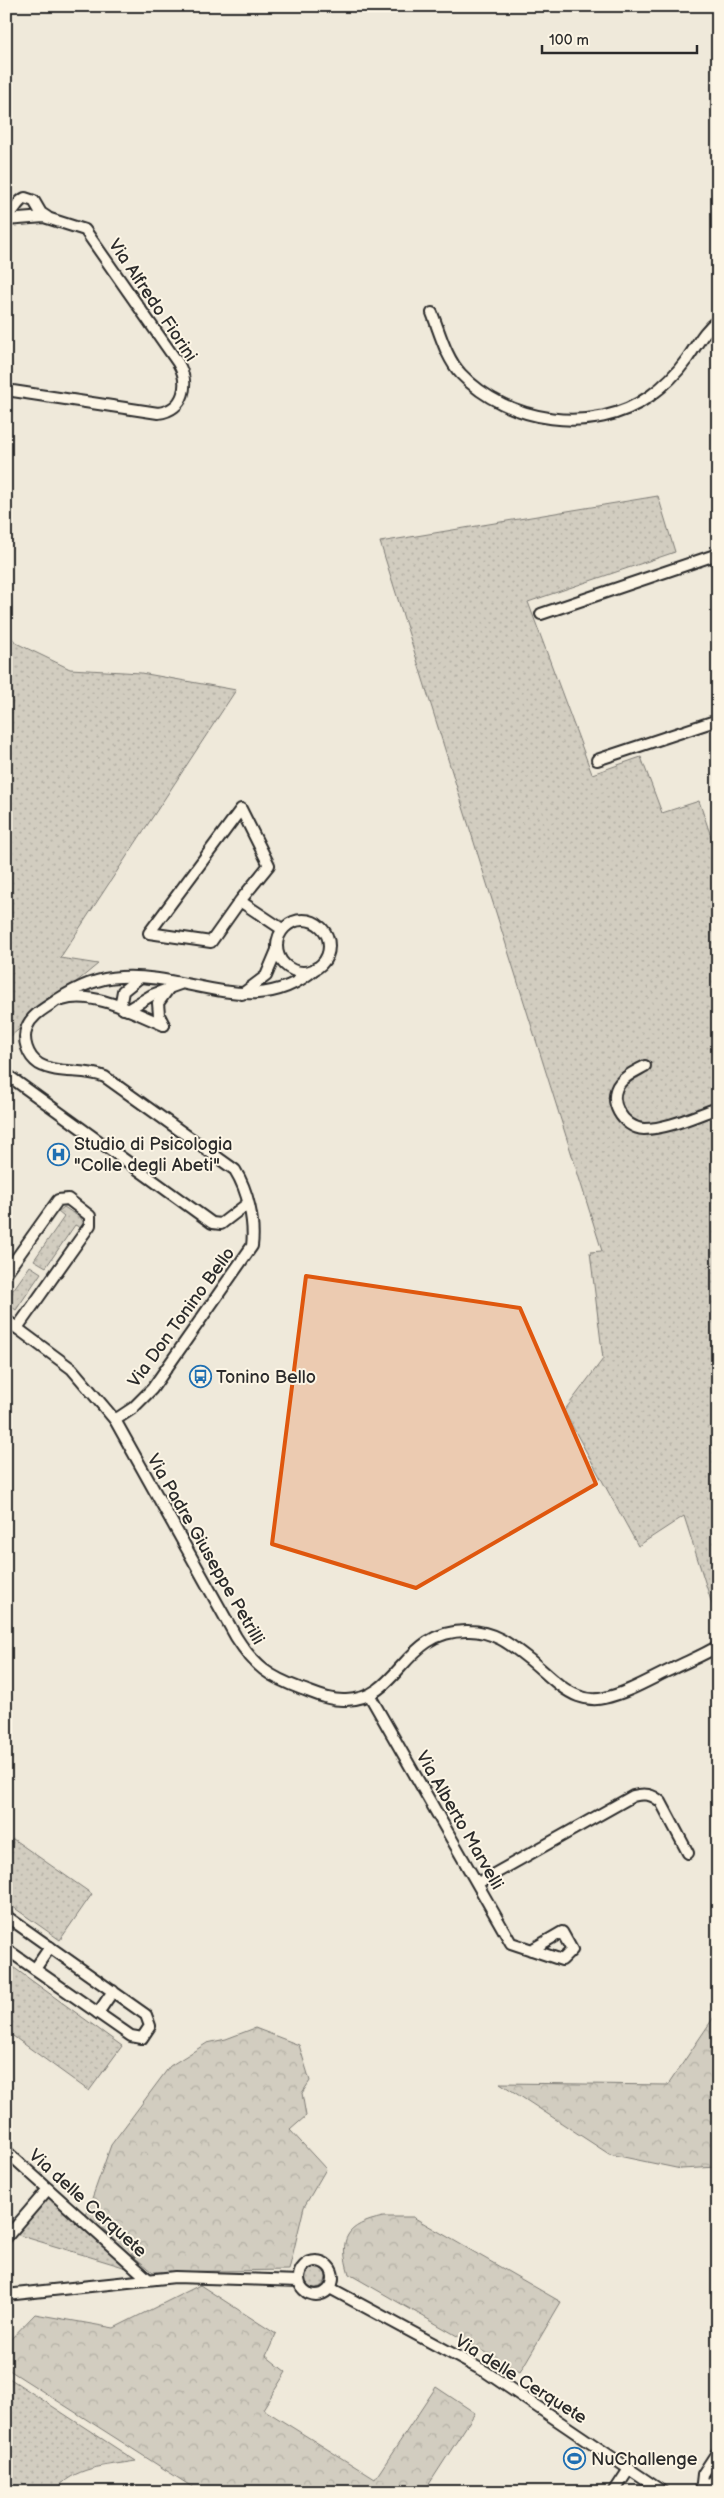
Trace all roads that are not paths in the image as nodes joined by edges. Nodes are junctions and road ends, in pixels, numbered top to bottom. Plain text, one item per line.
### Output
1 (17, 206) junction
2 (36, 207) junction
3 (27, 217) junction
4 (6, 218) edge
5 (48, 218) junction
6 (432, 313) dead end
7 (718, 320) edge
8 (6, 390) edge
9 (718, 554) edge
10 (541, 614) dead end
11 (718, 720) edge
12 (597, 760) dead end
13 (240, 902) junction
14 (282, 929) junction
15 (277, 950) junction
16 (316, 968) junction
17 (140, 978) junction
18 (180, 984) junction
19 (169, 988) junction
20 (242, 994) junction
21 (54, 1002) junction
22 (125, 1009) junction
23 (645, 1066) dead end
24 (6, 1074) edge
25 (718, 1108) edge
26 (247, 1204) junction
27 (6, 1273) edge
28 (6, 1320) edge
29 (17, 1328) junction
30 (114, 1420) junction
31 (718, 1646) edge
32 (370, 1696) junction
33 (688, 1853) dead end
34 (478, 1883) junction
35 (6, 1916) edge
36 (50, 1947) junction
37 (6, 1949) edge
38 (531, 1950) dead end
39 (35, 1969) junction
40 (113, 1991) junction
41 (98, 2013) junction
42 (6, 2151) edge
43 (48, 2189) junction
44 (6, 2238) edge
45 (148, 2279) junction
46 (299, 2281) junction
47 (330, 2288) junction
48 (6, 2295) edge
49 (718, 2451) edge
50 (629, 2469) junction
51 (718, 2477) edge
52 (614, 2492) edge
53 (663, 2492) edge
54 (701, 2492) edge

1 - 2 street
1 - 3 street
1 - 4 street
2 - 3 street
2 - 5 street, Via Alfredo Fiorini
3 - 4 street, Via Alfredo Fiorini
3 - 5 street, Via Alfredo Fiorini
5 - 8 street, Via Alfredo Fiorini
6 - 7 street
9 - 10 street
11 - 12 street
13 - 13 street
13 - 14 street
14 - 15 street
14 - 16 street
15 - 16 street
15 - 20 street
16 - 20 street, Via Don Tonino Bello
17 - 18 street, Via Don Tonino Bello
17 - 21 street, Via Don Tonino Bello
17 - 22 street
18 - 19 street
18 - 20 street, Via Don Tonino Bello
19 - 22 street
19 - 22 street, Via Don Tonino Bello
21 - 22 street, Via Don Tonino Bello
21 - 26 street, Via Don Tonino Bello
23 - 25 street
24 - 26 street
26 - 30 street, Via Don Tonino Bello
27 - 29 street
28 - 29 street, Via Padre Giuseppe Petrilli
29 - 30 street, Via Padre Giuseppe Petrilli
30 - 32 street, Via Padre Giuseppe Petrilli
31 - 32 street
32 - 34 street, Via Alberto Marvelli
33 - 34 street
34 - 38 street, Via Alberto Marvelli
35 - 36 street
36 - 39 street
36 - 40 street
37 - 39 street
39 - 41 street
40 - 41 street
40 - 41 street
42 - 43 street, Via delle Cerquete
43 - 44 street
43 - 45 street, Via delle Cerquete
45 - 46 street, Via delle Cerquete
45 - 48 street, Via delle Cerquete
46 - 47 street
46 - 47 street
47 - 50 street, Via delle Cerquete
49 - 54 street
50 - 52 street
50 - 53 street, Via delle Cerquete
51 - 54 street

